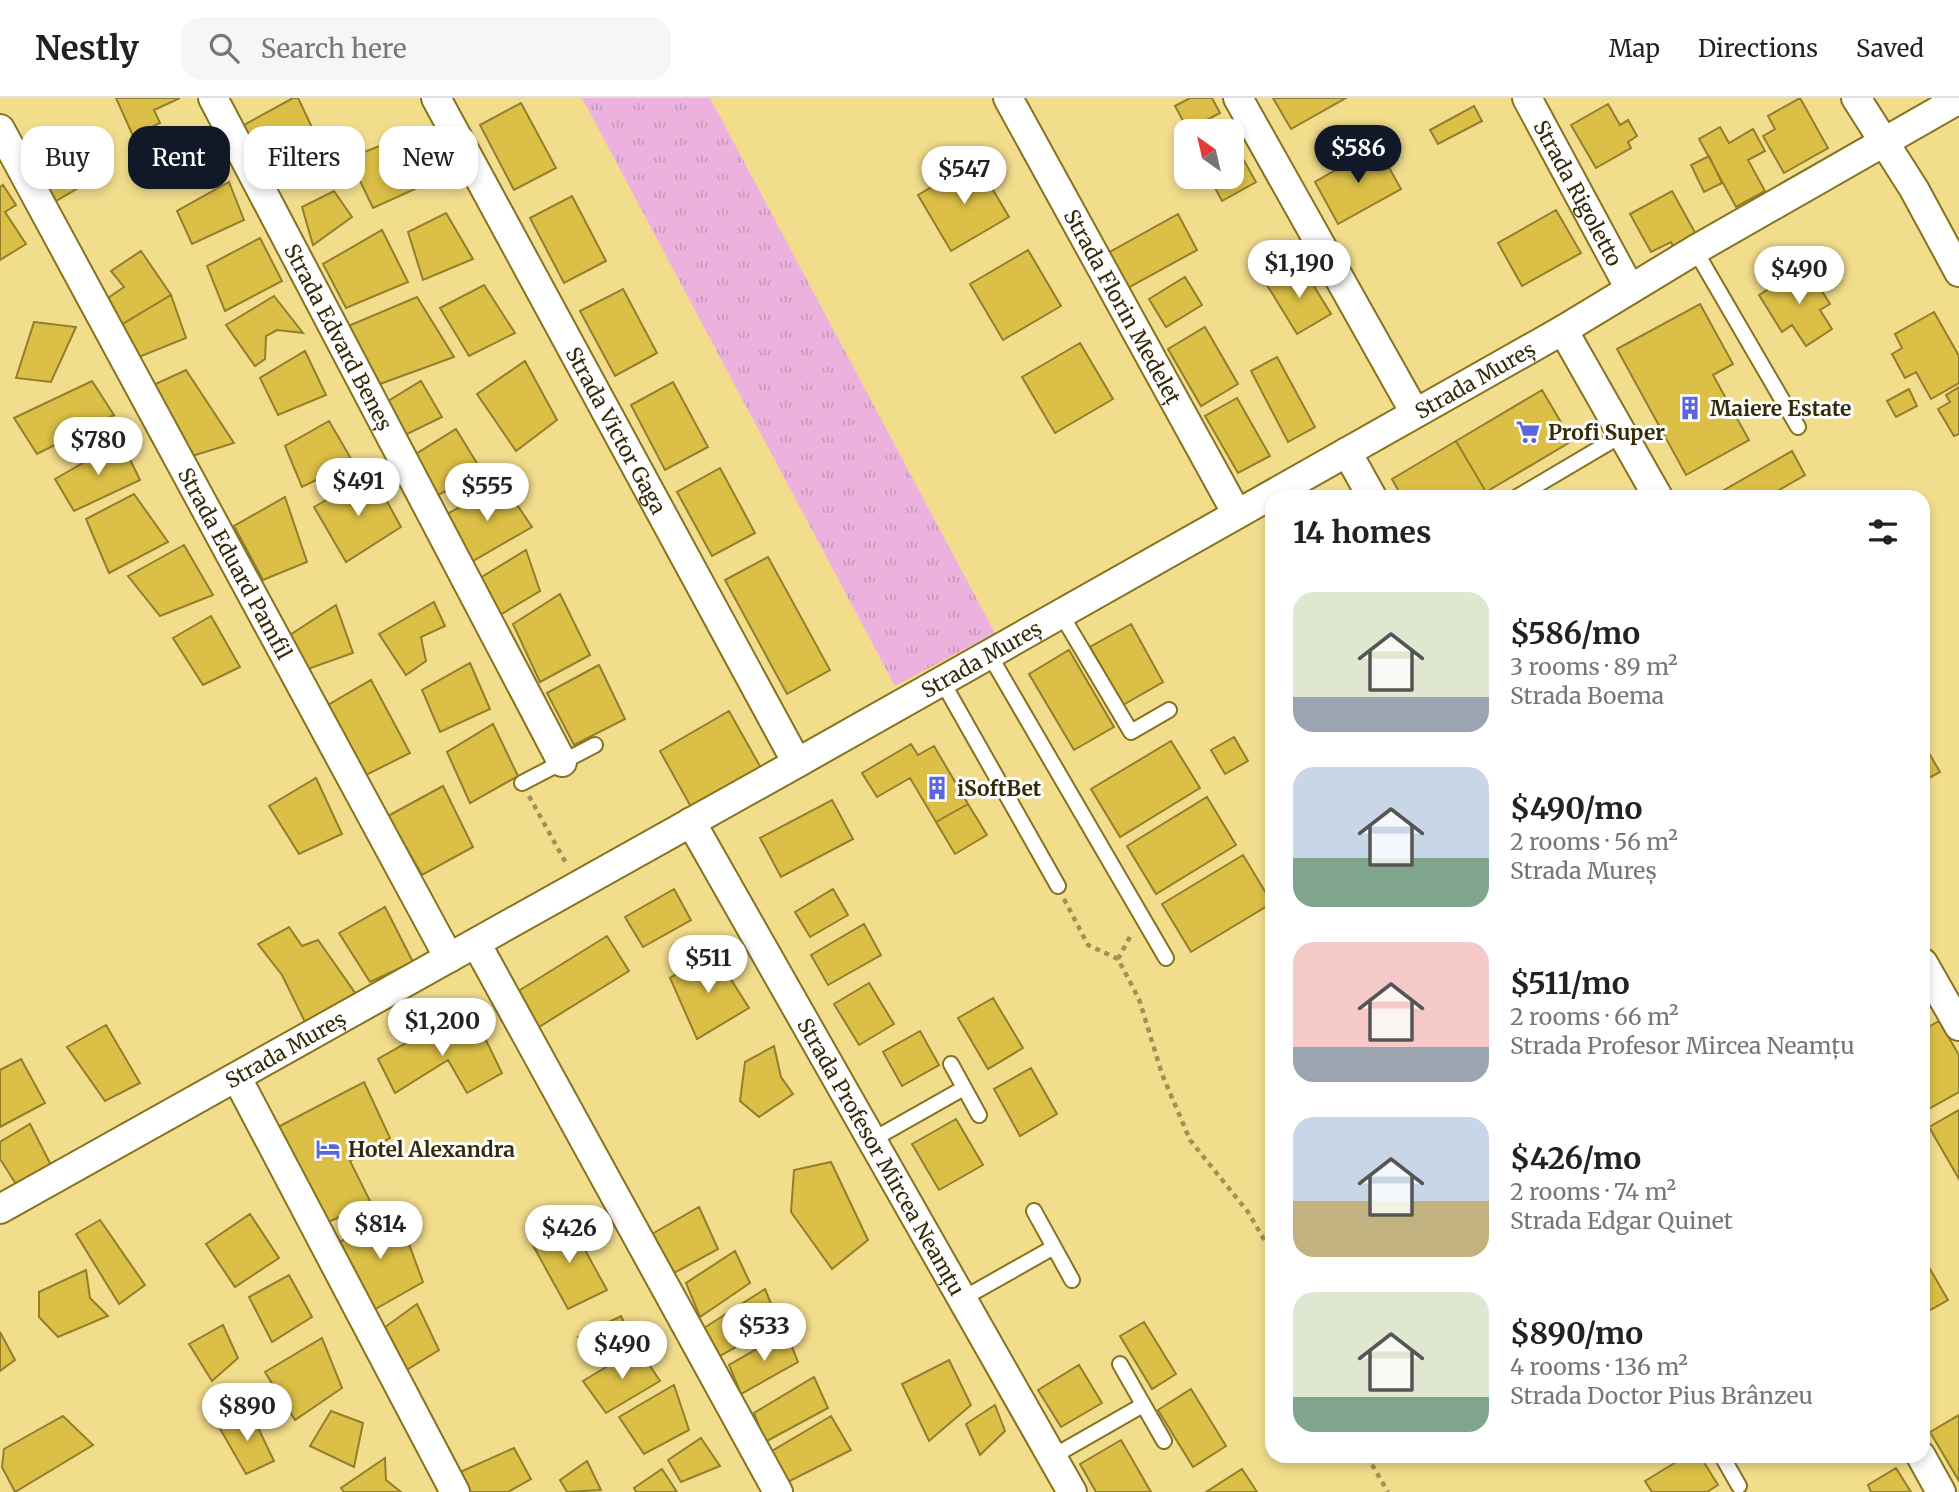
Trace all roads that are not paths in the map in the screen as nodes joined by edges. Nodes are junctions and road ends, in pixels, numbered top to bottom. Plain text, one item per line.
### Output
1 (213, 98) edge
2 (436, 98) edge
3 (1008, 98) edge
4 (1238, 98) edge
5 (1527, 98) edge
6 (1856, 98) edge
7 (1959, 99) edge
8 (0, 129) edge
9 (1883, 141) junction
10 (1696, 250) junction
11 (1959, 272) edge
12 (1630, 289) junction
13 (1563, 330) junction
14 (1415, 413) junction
15 (1798, 427) dead end
16 (1622, 435) junction
17 (1347, 452) junction
18 (1280, 490) edge
19 (1368, 490) edge
20 (1529, 490) edge
21 (1654, 490) edge
22 (1265, 498) edge
23 (1237, 514) junction
24 (1061, 614) junction
25 (989, 654) junction
26 (942, 681) junction
27 (1169, 710) dead end
28 (595, 745) dead end
29 (562, 762) junction
30 (797, 763) junction
31 (522, 783) road end
32 (691, 822) junction
33 (1058, 886) road end
34 (476, 943) junction
35 (449, 958) junction
36 (1166, 958) dead end
37 (1930, 975) edge
38 (1959, 1026) edge
39 (951, 1064) dead end
40 (237, 1078) junction
41 (964, 1088) junction
42 (979, 1115) dead end
43 (872, 1140) junction
44 (0, 1208) edge
45 (1034, 1211) dead end
46 (1054, 1247) junction
47 (1073, 1280) dead end
48 (962, 1299) junction
49 (1120, 1364) dead end
50 (1143, 1405) junction
51 (1164, 1441) dead end
52 (1052, 1457) junction
53 (1727, 1463) edge
54 (1924, 1463) edge
55 (1740, 1486) dead end
56 (455, 1492) edge
57 (778, 1492) edge
58 (1072, 1492) edge
59 (1941, 1492) edge

1 - 29 street, Strada Edvard Beneș
2 - 30 street, Strada Victor Gaga
3 - 23 street, Strada Florin Medeleț
4 - 14 street
5 - 12 street, Strada Rigoletto
6 - 9 street
7 - 9 street, Strada Mureș
8 - 35 street, Strada Eduard Pamfil
9 - 10 street, Strada Mureș
9 - 11 street
10 - 12 street, Strada Mureș
10 - 15 lane
12 - 13 street, Strada Mureș
13 - 14 street, Strada Mureș
13 - 16 street
14 - 17 street, Strada Mureș
16 - 20 lane
16 - 21 street
17 - 18 street, Strada Mureș
17 - 19 street
22 - 23 street, Strada Mureș
23 - 24 street, Strada Mureș
24 - 25 street, Strada Mureș
24 - 27 lane
25 - 26 street, Strada Mureș
25 - 36 lane
26 - 30 street, Strada Mureș
26 - 33 lane
28 - 29 lane
29 - 31 lane
30 - 32 street, Strada Mureș
32 - 34 street, Strada Mureș
32 - 43 street, Strada Profesor Mircea Neamțu
34 - 35 street, Strada Mureș
34 - 57 street
35 - 40 street, Strada Mureș
37 - 38 street
39 - 41 lane
40 - 44 street, Strada Mureș
40 - 56 street
41 - 42 lane
41 - 43 lane
43 - 48 street, Strada Profesor Mircea Neamțu
45 - 46 lane
46 - 47 lane
46 - 48 lane
48 - 52 street, Strada Profesor Mircea Neamțu
49 - 50 lane
50 - 51 lane
50 - 52 lane
52 - 58 street, Strada Profesor Mircea Neamțu
53 - 55 lane
54 - 59 street

